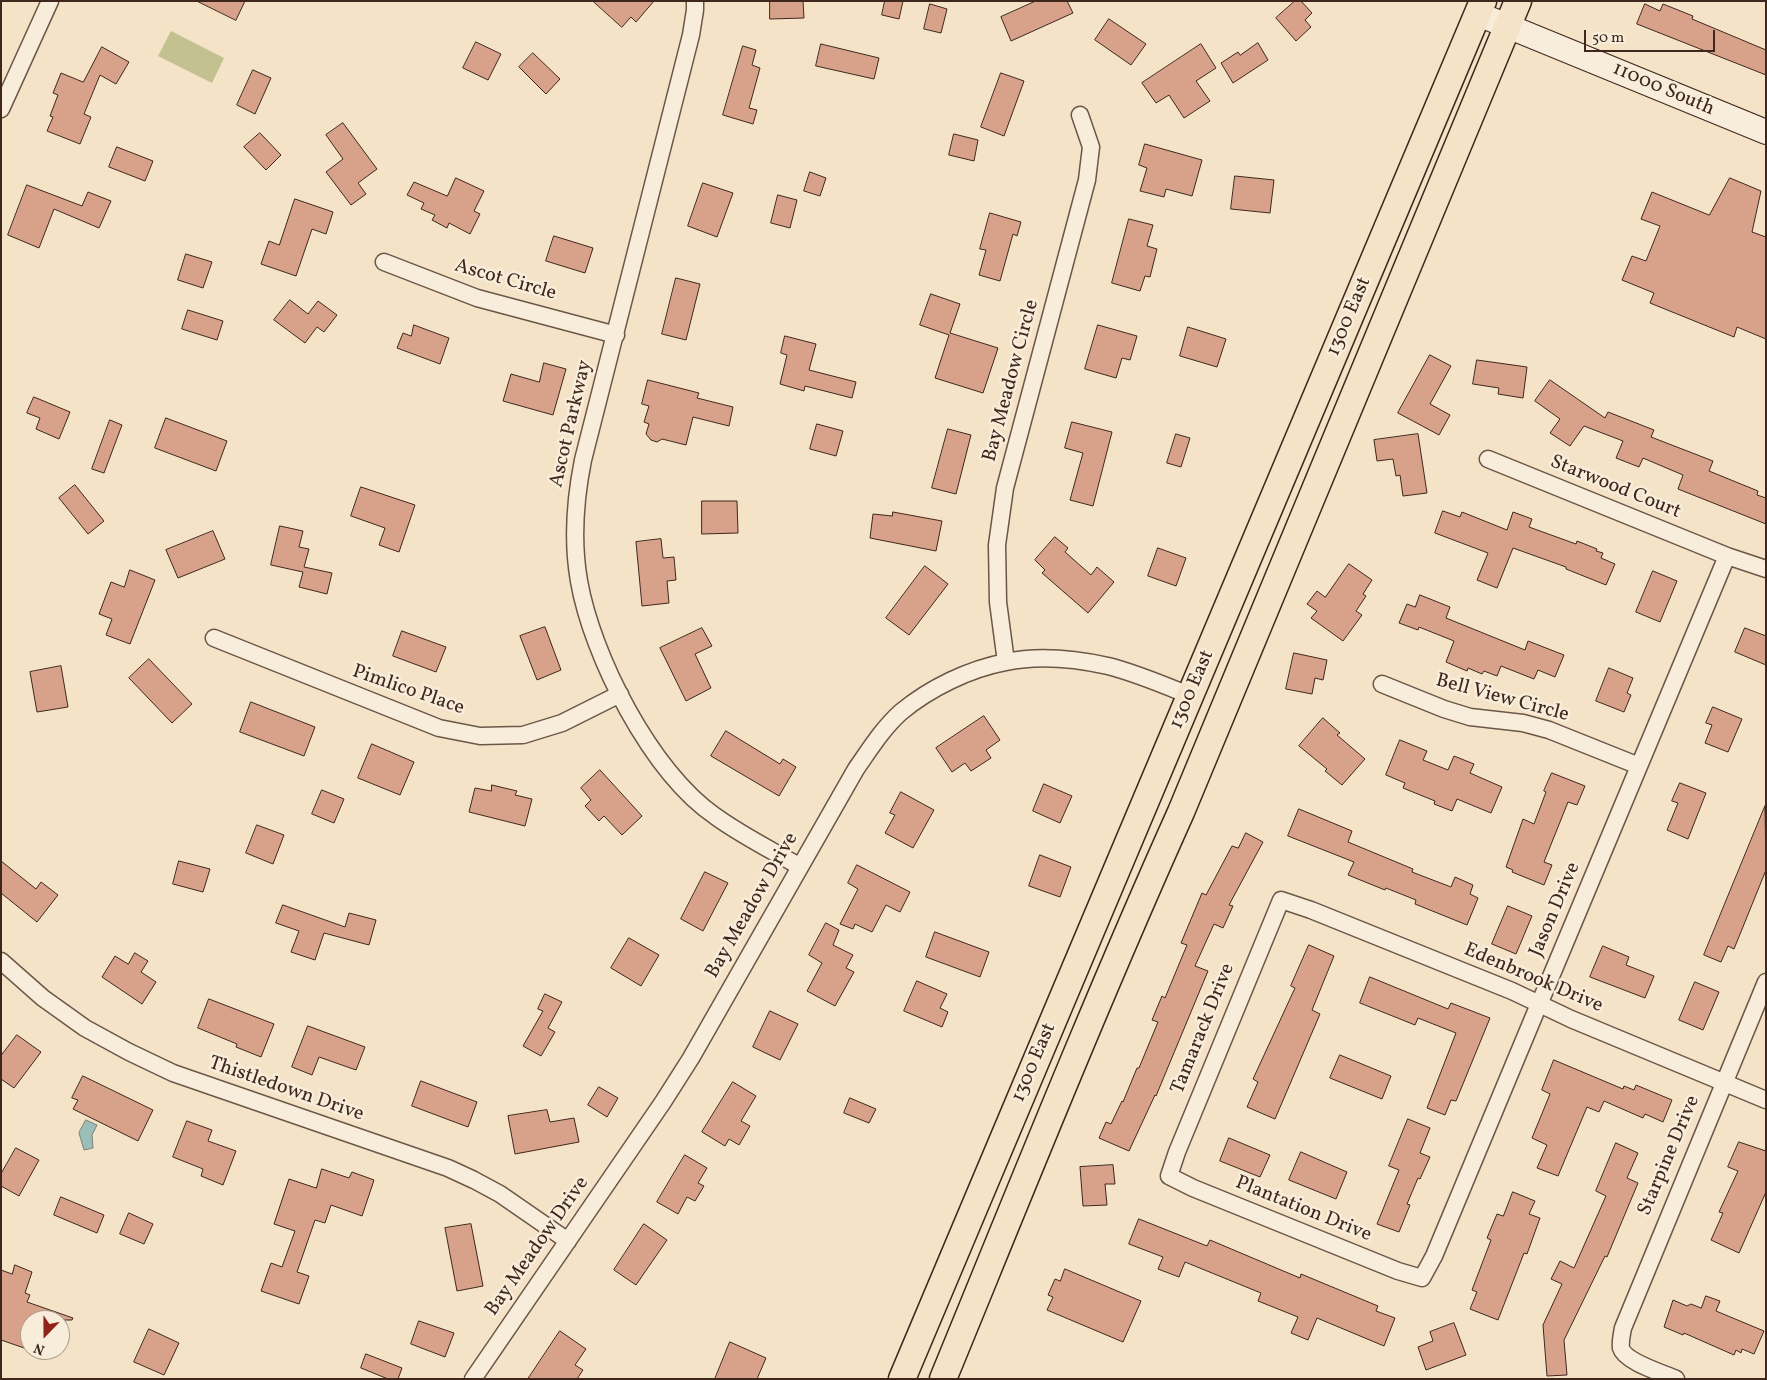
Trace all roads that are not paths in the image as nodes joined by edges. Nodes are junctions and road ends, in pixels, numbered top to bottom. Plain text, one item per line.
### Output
1 (50, 1) edge
2 (695, 1) edge
3 (1518, 1) edge
4 (1480, 8) edge
5 (1508, 26) junction
6 (1, 109) edge
7 (1080, 115) dead end
8 (1766, 132) edge
9 (384, 262) dead end
10 (616, 335) junction
11 (1488, 459) dead end
12 (1726, 556) junction
13 (1766, 570) edge
14 (214, 638) dead end
15 (1006, 662) junction
16 (1382, 684) dead end
17 (620, 694) junction
18 (1190, 696) junction
19 (1639, 766) junction
20 (799, 866) junction
21 (1154, 872) junction
22 (1281, 900) joint
23 (1, 961) edge
24 (1766, 982) edge
25 (1539, 1004) junction
26 (1724, 1083) junction
27 (1766, 1100) edge
28 (1169, 1176) joint
29 (568, 1240) junction
30 (1422, 1278) joint
31 (473, 1379) edge
32 (902, 1379) edge
33 (943, 1379) edge
34 (1676, 1379) edge

1 - 6 street
2 - 10 street, Ascot Parkway
3 - 5 main road, 1300 East
4 - 5 street, 11000 South
4 - 18 main road, 1300 East
5 - 8 street, 11000 South
5 - 21 main road, 1300 East
7 - 15 street, Bay Meadow Circle
9 - 10 street, Ascot Circle
10 - 17 street, Ascot Parkway
11 - 12 street, Starwood Court
12 - 13 street, Starwood Court
12 - 19 street, Jason Drive
14 - 17 street, Pimlico Place
15 - 18 street, Bay Meadow Drive
15 - 20 street, Bay Meadow Drive
16 - 19 street, Bell View Circle
17 - 20 street, Ascot Parkway
18 - 21 main road
18 - 32 main road, 1300 East
19 - 25 street, Jason Drive
20 - 29 street, Bay Meadow Drive
21 - 33 main road, 1300 East
22 - 25 street, Edenbrook Drive
22 - 28 street, Tamarack Drive
23 - 29 street, Thistledown Drive
24 - 26 street, Starpine Drive
25 - 26 street, Edenbrook Drive
25 - 30 street, Jason Drive
26 - 27 street, Edenbrook Drive
26 - 34 street, Starpine Drive
28 - 30 street, Plantation Drive
29 - 31 street, Bay Meadow Drive

